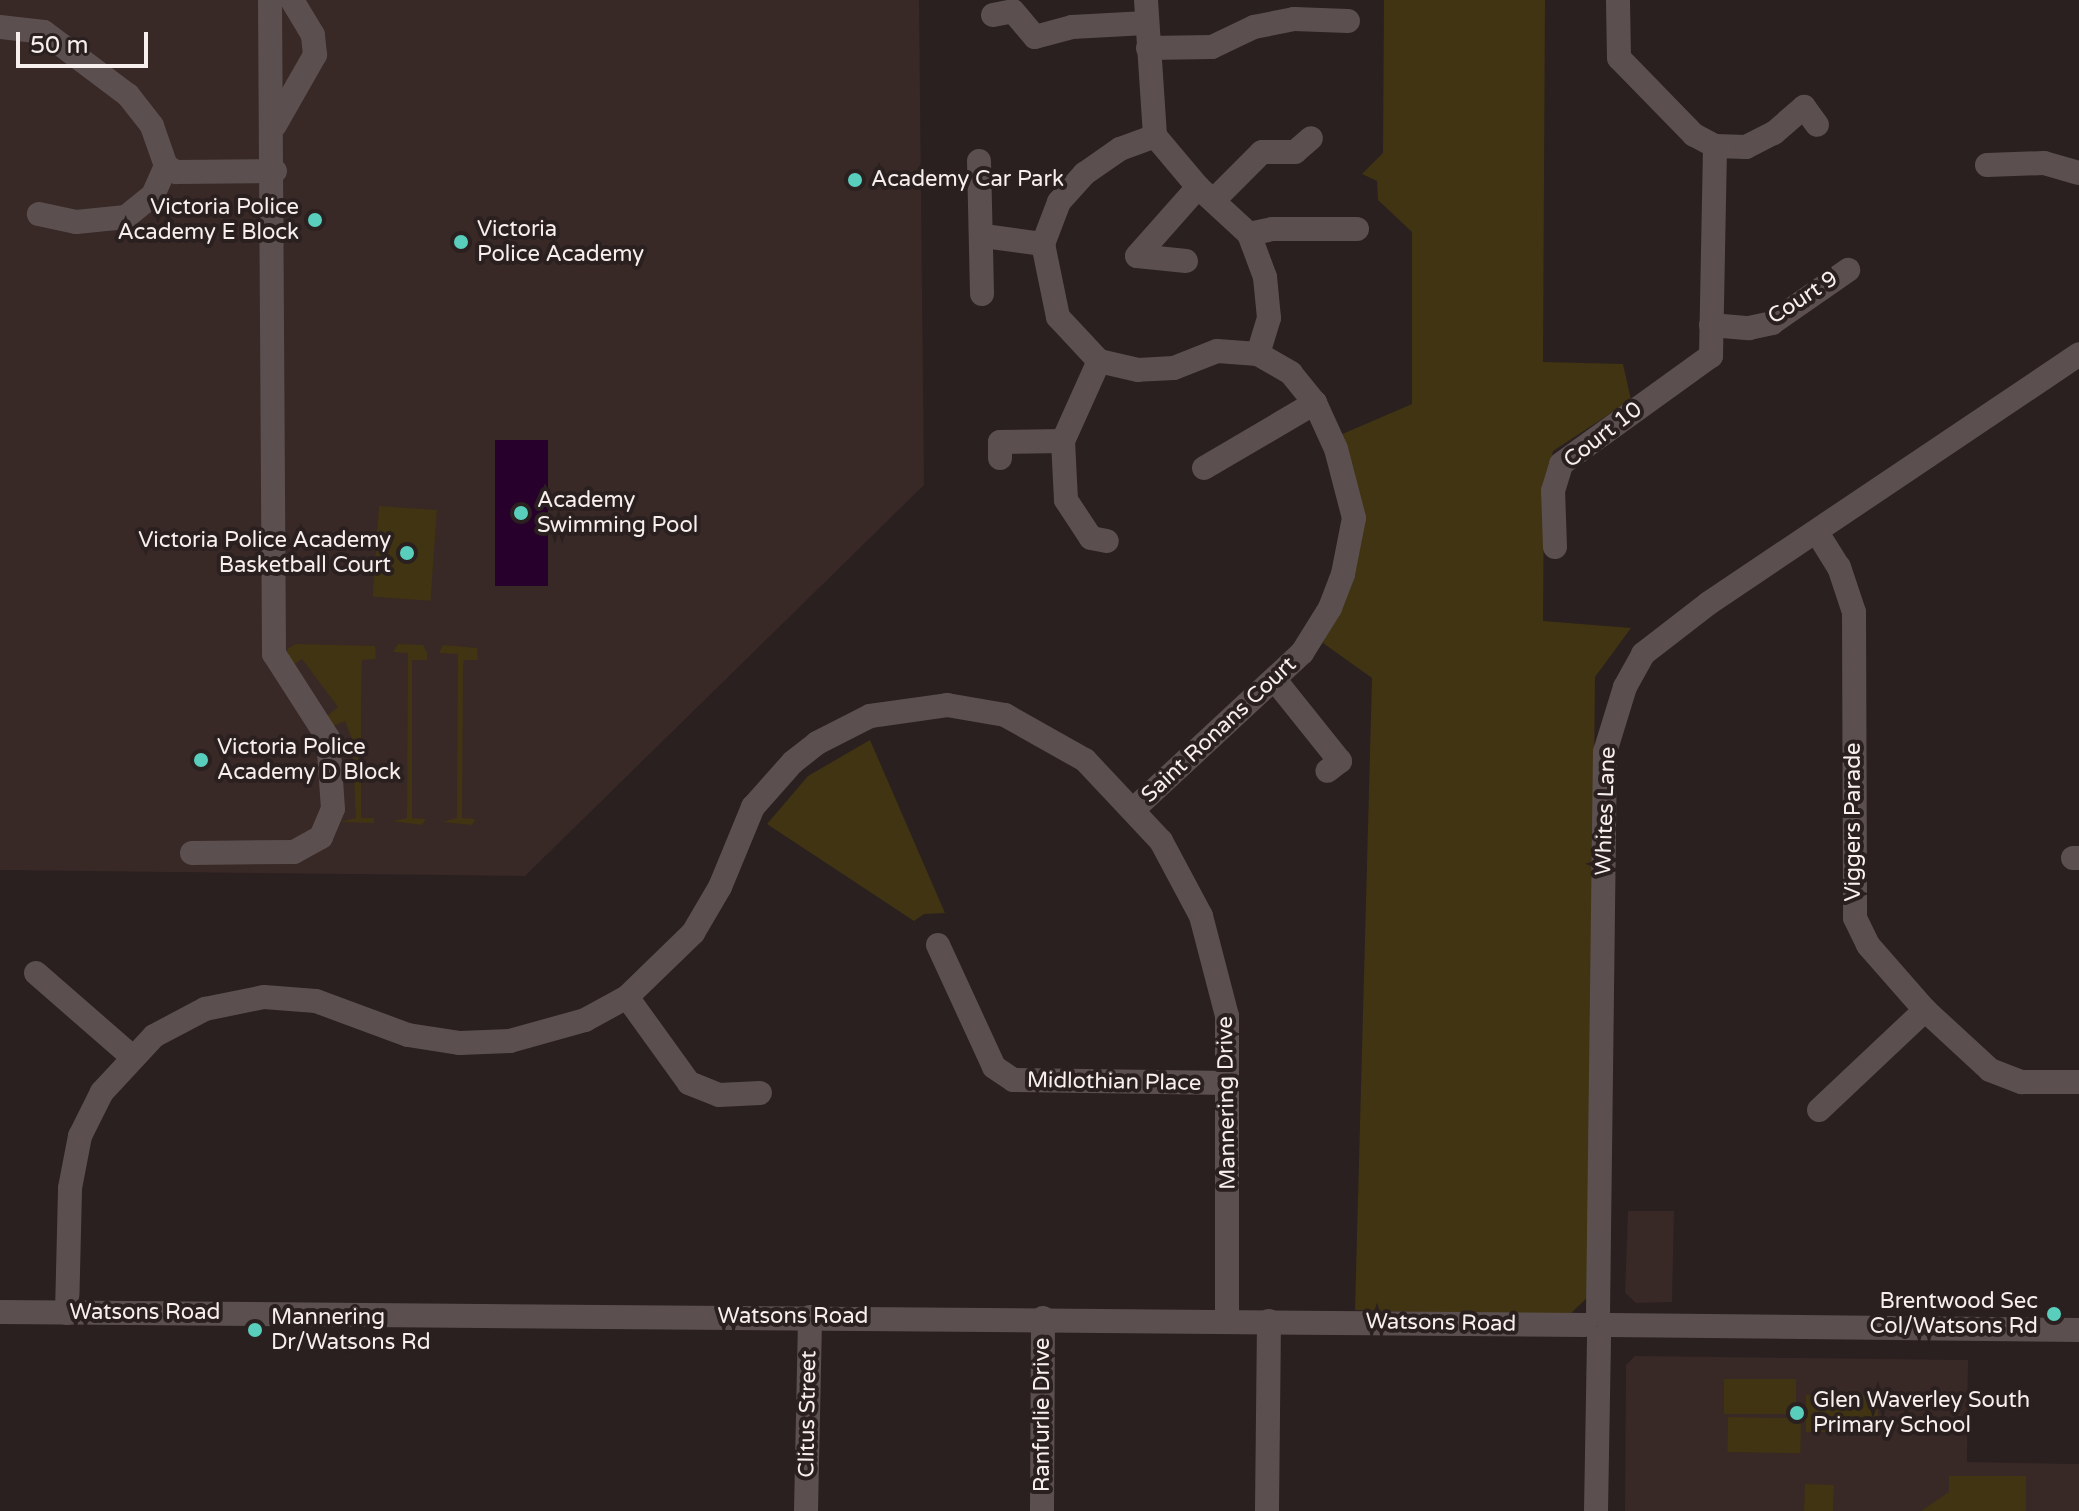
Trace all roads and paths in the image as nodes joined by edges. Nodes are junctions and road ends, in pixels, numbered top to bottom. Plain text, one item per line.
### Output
1 (270, 0) edge
2 (292, 0) edge
3 (1618, 0) edge
4 (1146, 12) edge
5 (993, 15) dead end
6 (1348, 21) dead end
7 (0, 27) edge
8 (1148, 48) junction
9 (270, 70) junction
10 (297, 84) junction
11 (1806, 108) dead end
12 (275, 125) junction
13 (1155, 136) junction
14 (1311, 138) dead end
15 (1715, 146) junction
16 (979, 161) dead end
17 (1987, 165) dead end
18 (166, 166) junction
19 (275, 171) junction
20 (2079, 173) edge
21 (1206, 193) junction
22 (39, 214) dead end
23 (1357, 229) dead end
24 (1249, 234) junction
25 (984, 236) junction
26 (1043, 244) junction
27 (1186, 261) dead end
28 (1848, 270) dead end
29 (982, 294) dead end
30 (1711, 325) junction
31 (1258, 354) junction
32 (2079, 354) edge
33 (1099, 361) junction
34 (1315, 403) junction
35 (1063, 441) junction
36 (1000, 458) dead end
37 (1204, 468) dead end
38 (1818, 534) junction
39 (1107, 541) dead end
40 (1555, 547) dead end
41 (1275, 680) junction
42 (1327, 771) dead end
43 (1135, 808) junction
44 (192, 853) dead end
45 (938, 945) dead end
46 (36, 973) dead end
47 (627, 997) junction
48 (1925, 1010) junction
49 (131, 1056) junction
50 (2079, 1082) edge
51 (1229, 1083) junction
52 (760, 1093) dead end
53 (1819, 1110) dead end
54 (0, 1312) edge
55 (67, 1313) junction
56 (810, 1317) junction
57 (1043, 1318) junction
58 (1227, 1321) junction
59 (1269, 1321) junction
60 (1598, 1326) junction
61 (2079, 1330) edge
62 (806, 1511) edge
63 (1042, 1511) edge
64 (1267, 1511) edge
65 (1596, 1511) edge

1 - 9 street
2 - 10 street
3 - 15 street
4 - 5 street
4 - 8 street
6 - 8 street
7 - 18 street
8 - 13 street
9 - 10 street
9 - 12 street
10 - 12 street
11 - 15 street
12 - 19 street
13 - 21 street
13 - 26 street
14 - 21 street
15 - 30 street
16 - 25 street
17 - 20 street
18 - 19 street
18 - 22 street
19 - 44 street
21 - 24 street
21 - 27 street
23 - 24 street
24 - 31 street
25 - 26 street
25 - 29 street
26 - 33 street
28 - 30 street, Court 9
30 - 40 street, Court 10
31 - 33 street
31 - 34 street
32 - 38 street, Whites Lane
33 - 35 street
34 - 37 street
34 - 41 street, Saint Ronans Court
35 - 36 street
35 - 39 street
38 - 48 street, Viggers Parade
38 - 60 street, Whites Lane
41 - 42 street
41 - 43 street, Saint Ronans Court
43 - 47 street, Mannering Drive
43 - 51 street, Mannering Drive
45 - 51 street, Midlothian Place
46 - 49 street
47 - 49 street, Mannering Drive
47 - 52 street
48 - 50 street, Viggers Parade
48 - 53 street
49 - 55 street, Mannering Drive
51 - 58 street, Mannering Drive
54 - 55 street, Watsons Road
55 - 56 street, Watsons Road
56 - 57 street, Watsons Road
56 - 62 street, Clitus Street
57 - 58 street, Watsons Road
57 - 63 street, Ranfurlie Drive
58 - 59 street, Watsons Road
59 - 60 street, Watsons Road
59 - 64 street
60 - 61 street, Watsons Road
60 - 65 street, Whites Lane

